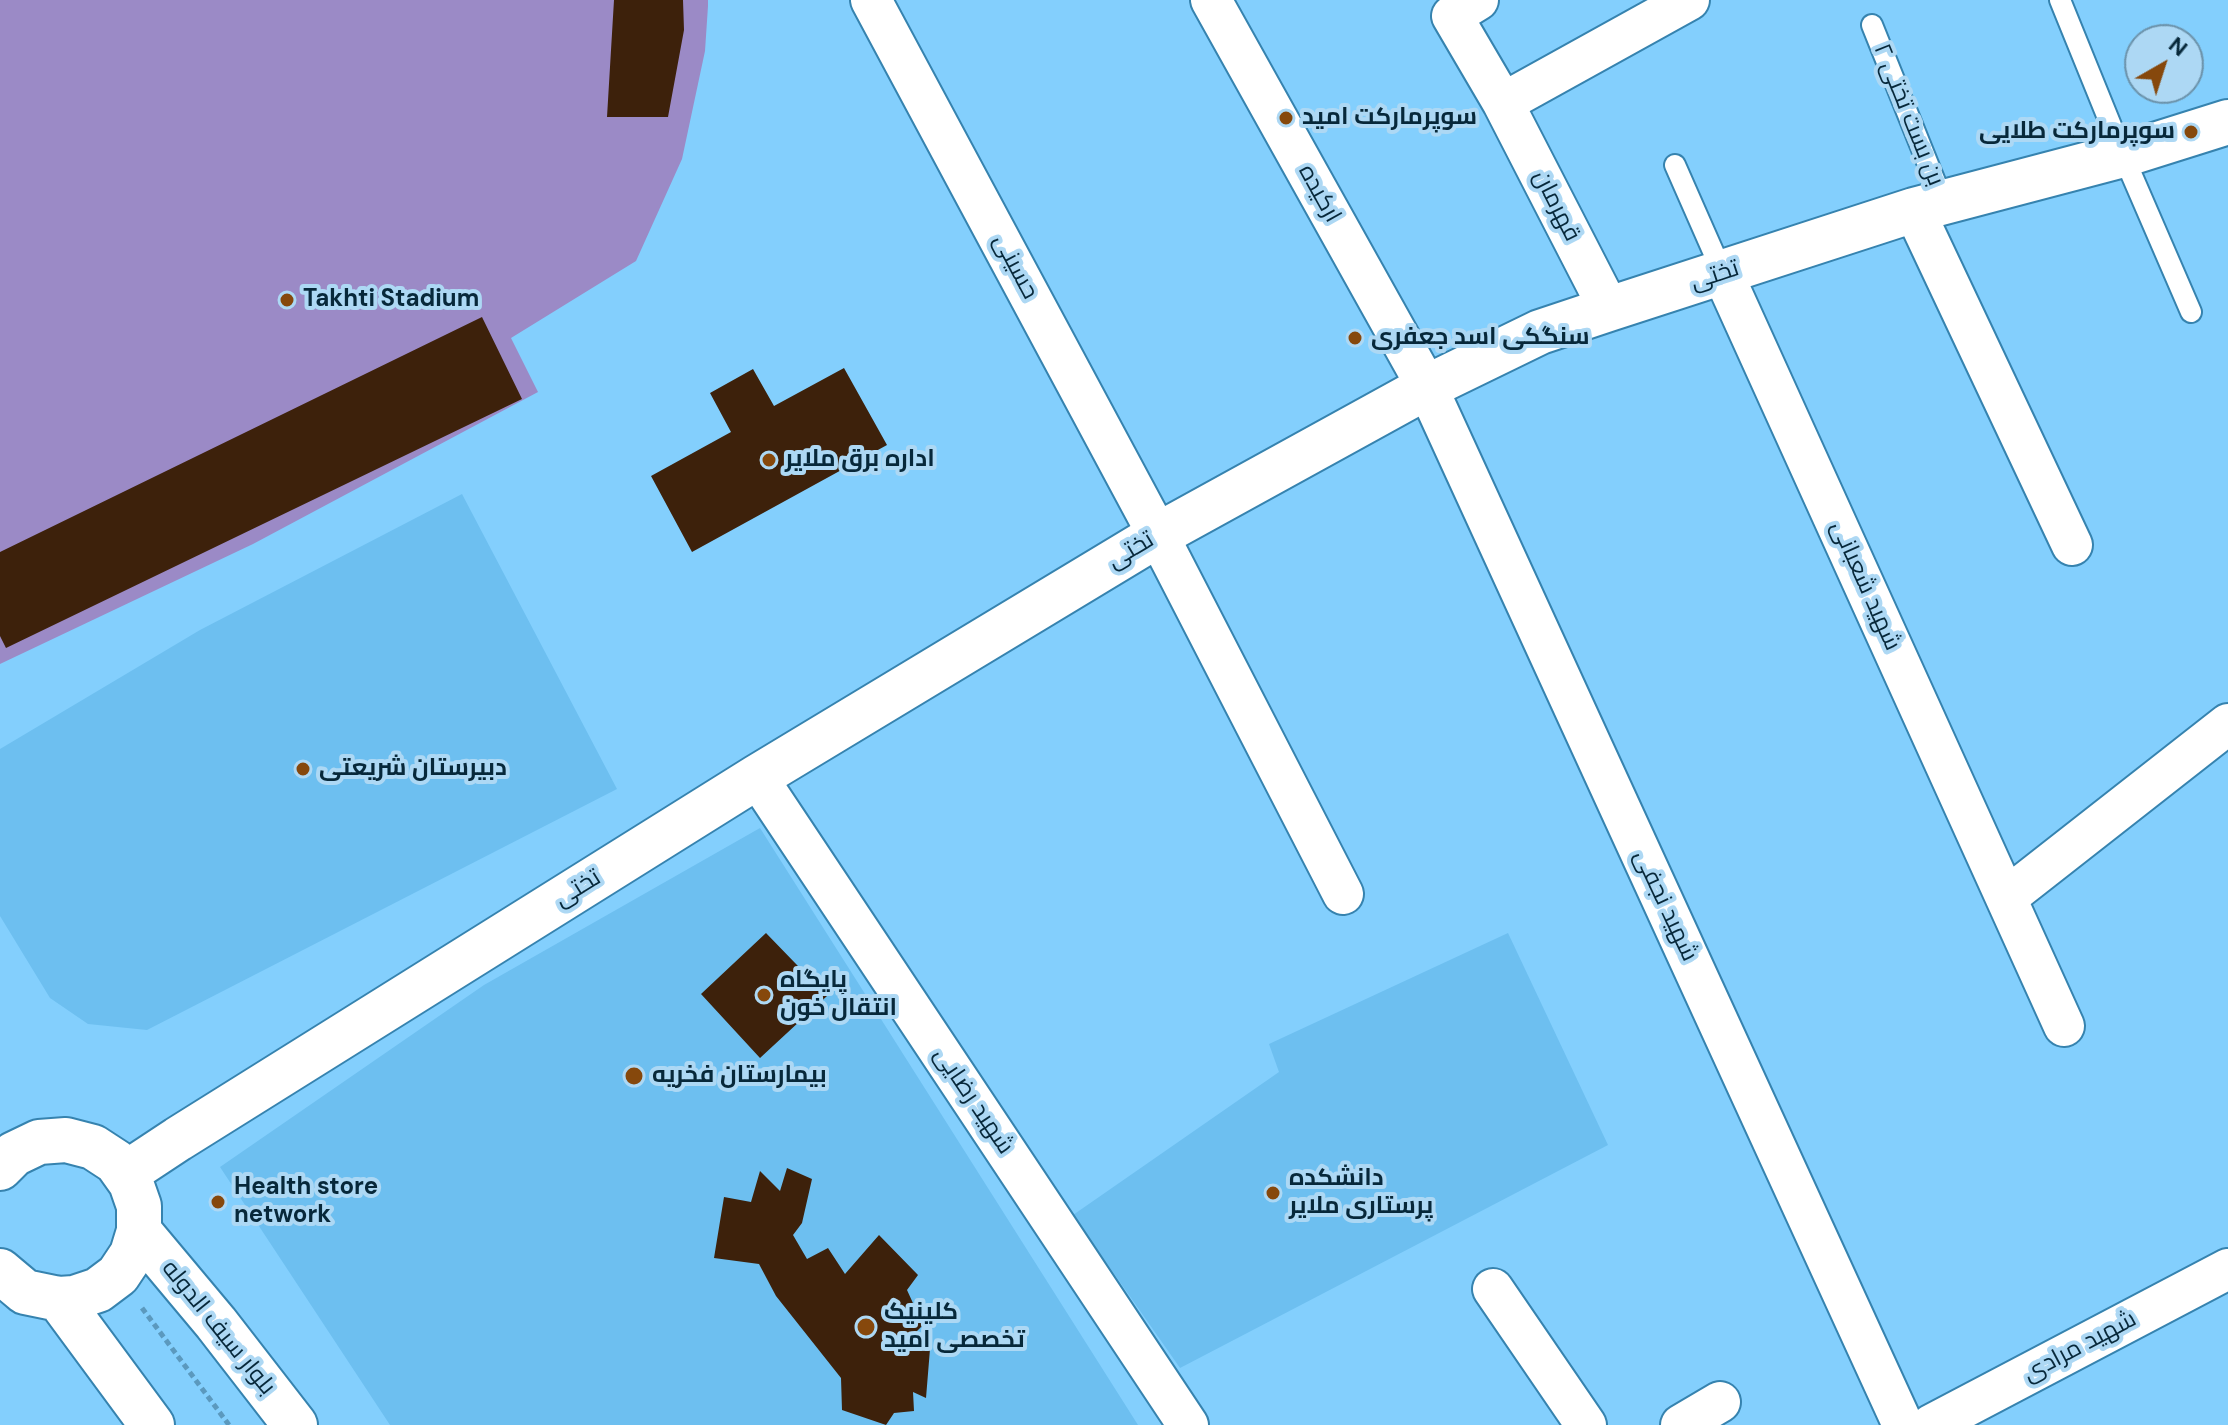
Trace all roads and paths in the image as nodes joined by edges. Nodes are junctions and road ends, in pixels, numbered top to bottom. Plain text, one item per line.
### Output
1 (871, 0) edge
2 (1211, 0) edge
3 (1478, 0) edge
4 (1689, 0) edge
5 (2060, 0) edge
6 (1872, 25) dead end
7 (1503, 103) junction
8 (2228, 122) edge
9 (2123, 155) junction
10 (1675, 165) dead end
11 (1929, 207) junction
12 (1723, 274) junction
13 (1609, 309) junction
14 (2191, 312) dead end
15 (1427, 387) junction
16 (1158, 535) junction
17 (2072, 545) dead end
18 (2228, 724) edge
19 (757, 777) junction
20 (1343, 894) dead end
21 (2006, 898) junction
22 (2064, 1026) dead end
23 (5, 1152) edge
24 (125, 1174) junction
25 (139, 1231) junction
26 (2228, 1269) edge
27 (0, 1271) edge
28 (118, 1275) junction
29 (1493, 1289) dead end
30 (59, 1299) junction
31 (1720, 1402) dead end
32 (152, 1425) edge
33 (229, 1425) edge
34 (295, 1425) edge
35 (1188, 1425) edge
36 (1586, 1425) edge
37 (1681, 1425) edge
38 (1903, 1425) edge
39 (1931, 1425) edge

1 - 16 street, حسینی
2 - 15 street, ارکیده
3 - 7 street, قهرمان
4 - 7 street
5 - 9 lane
6 - 11 lane, بن بست تختی ۲
7 - 13 street, قهرمان
8 - 9 main road, تختی
9 - 11 main road, تختی
9 - 14 lane
10 - 12 lane
11 - 12 main road, تختی
11 - 17 street
12 - 13 main road, تختی
12 - 21 street, شهید شعبانی
13 - 15 main road, تختی
15 - 16 main road, تختی
15 - 38 street, شهید نجفی
16 - 19 main road, تختی
16 - 20 street, حسینی
18 - 21 street
19 - 24 main road, تختی
19 - 35 street, شهید رضایی
21 - 22 street, شهید شعبانی
23 - 24 main road
24 - 25 main road
25 - 28 main road
25 - 34 main road, بلوار سیف الدوله
26 - 39 street, شهید مرادی
27 - 30 main road
28 - 30 main road
28 - 33 path
29 - 36 street
30 - 32 main road
31 - 37 street

